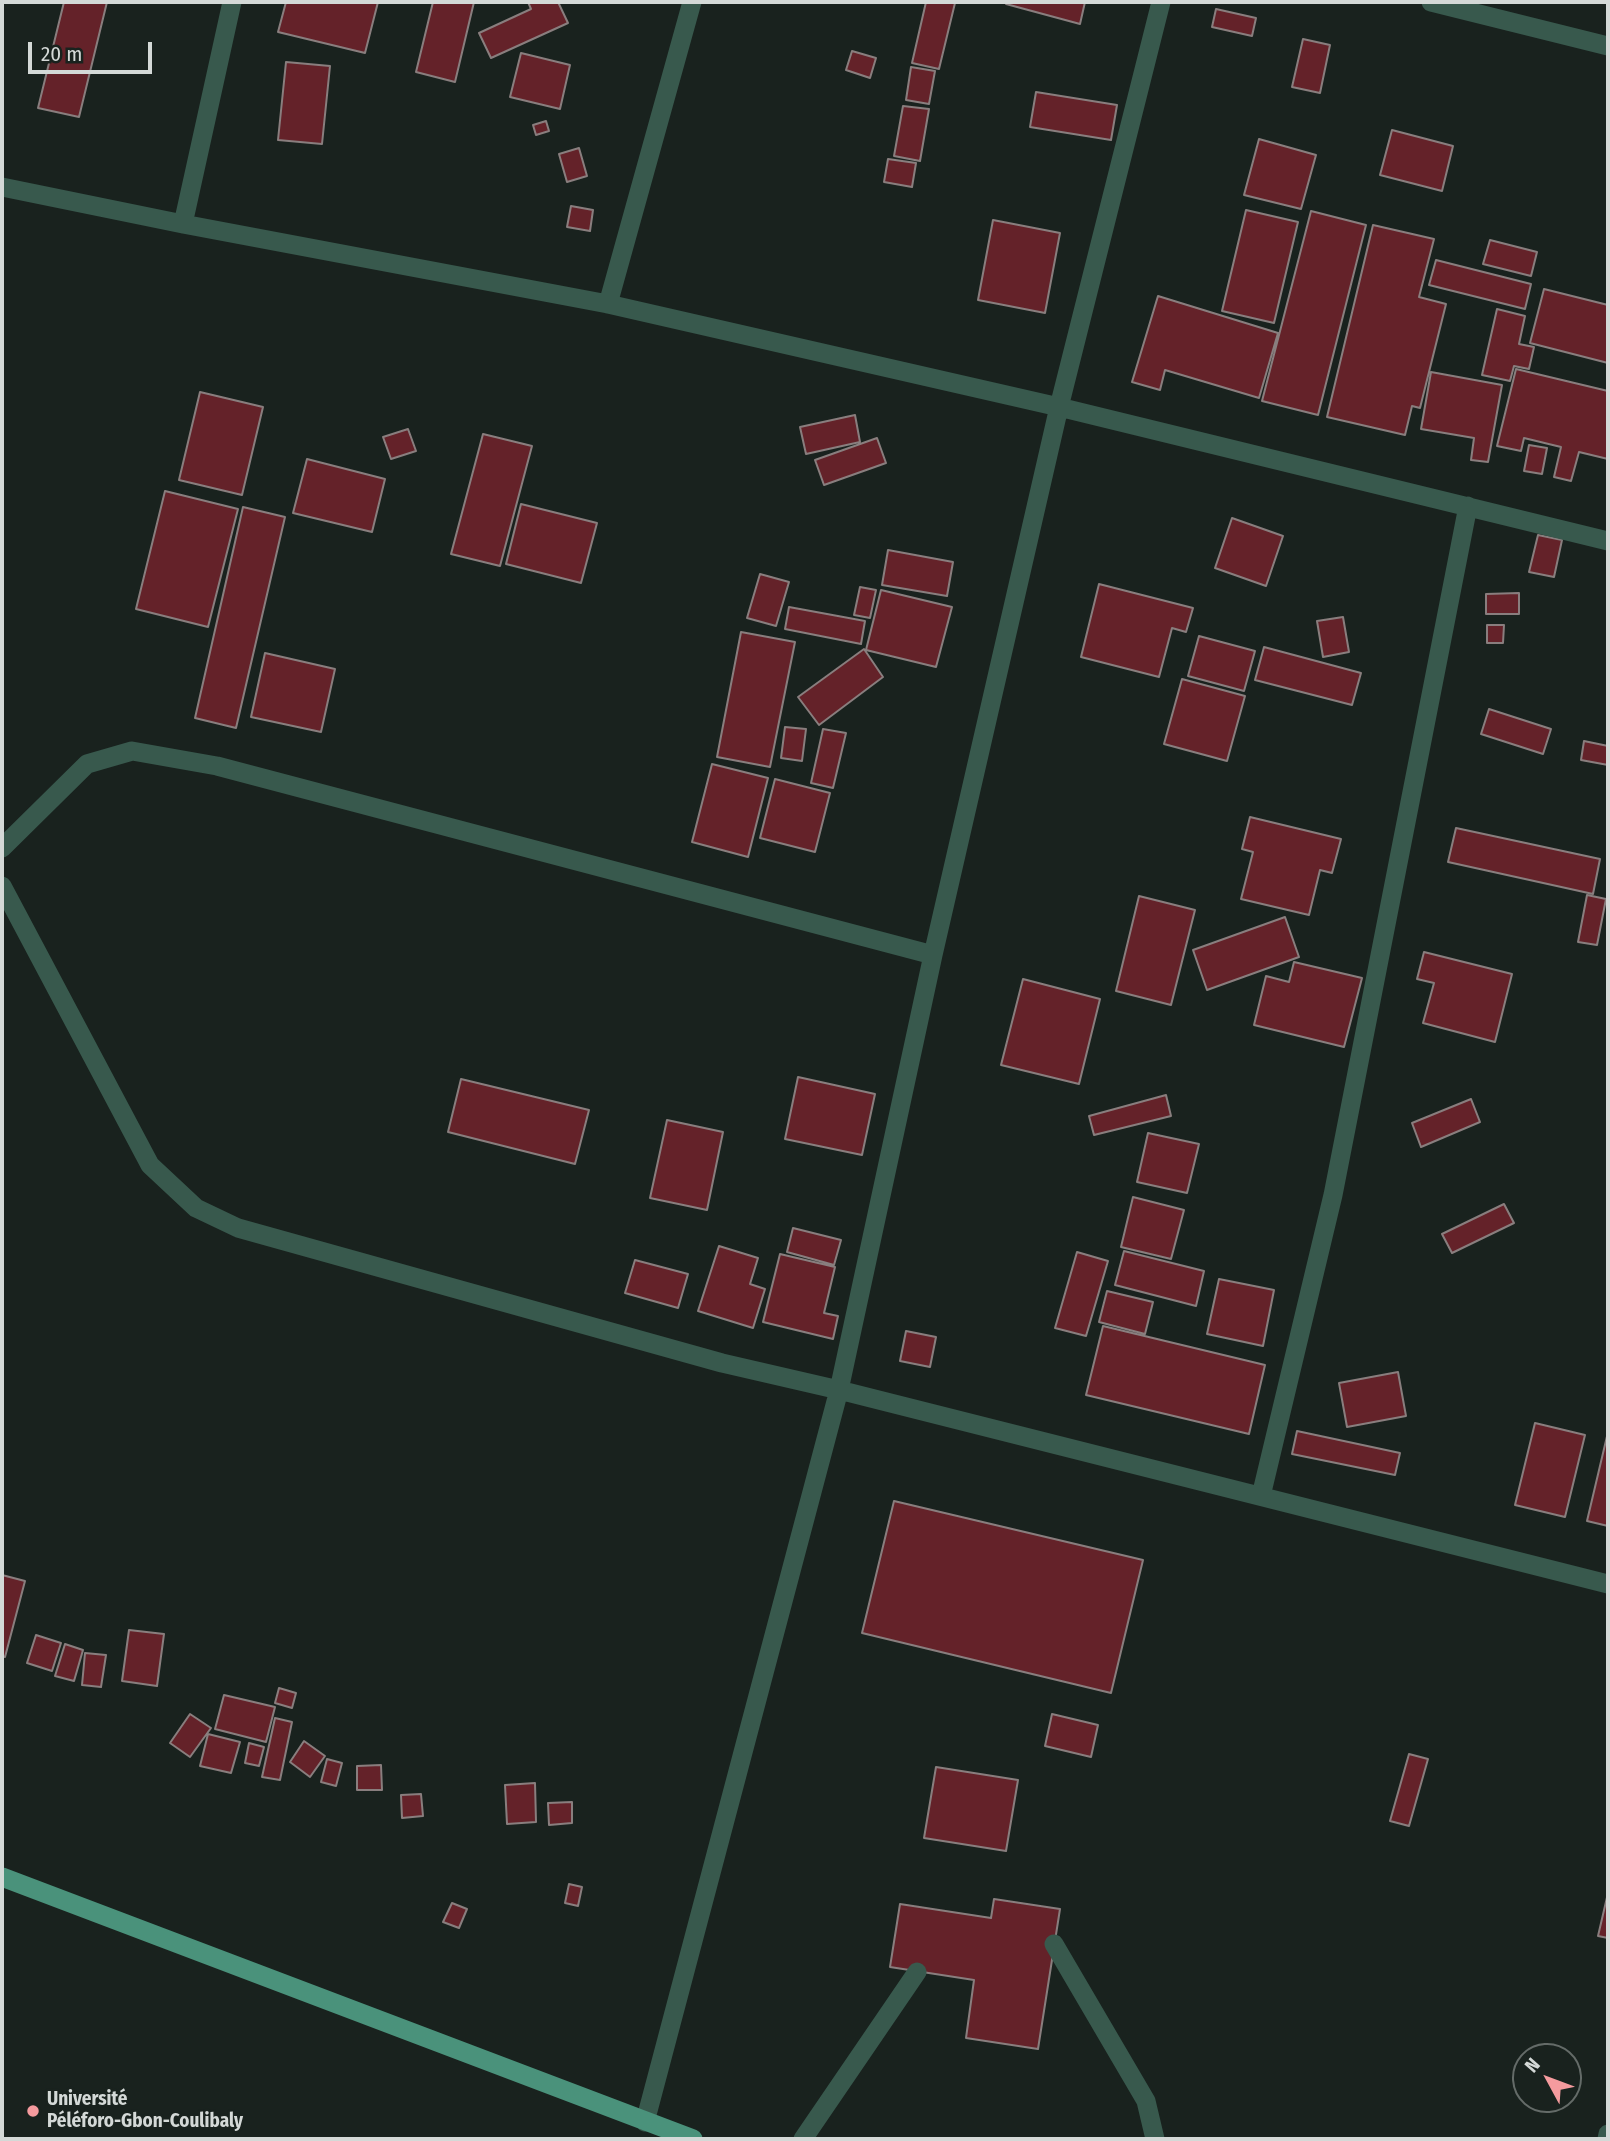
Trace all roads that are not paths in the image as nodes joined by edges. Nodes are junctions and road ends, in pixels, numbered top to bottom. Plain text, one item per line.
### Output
1 (232, 2) edge
2 (692, 2) edge
3 (1161, 2) edge
4 (1431, 2) edge
5 (1608, 46) edge
6 (2, 187) edge
7 (183, 224) junction
8 (608, 304) junction
9 (1059, 407) junction
10 (1468, 506) junction
11 (1608, 541) edge
12 (2, 848) edge
13 (2, 886) edge
14 (933, 955) junction
15 (839, 1390) junction
16 (1261, 1496) junction
17 (1608, 1584) edge
18 (2, 1877) edge
19 (1054, 1944) dead end
20 (917, 1972) dead end
21 (645, 2122) junction
22 (1608, 2134) edge
23 (693, 2139) edge
24 (803, 2139) edge
25 (1155, 2139) edge
26 (1607, 2139) edge

1 - 7 street
2 - 8 street
3 - 9 street
4 - 5 street
6 - 7 street
7 - 8 street
8 - 9 street
9 - 10 street
9 - 14 street
10 - 11 street
10 - 16 street
12 - 14 street
13 - 15 street
14 - 15 street
15 - 16 street
15 - 21 street
16 - 17 street
18 - 21 main road
19 - 25 street
20 - 24 street
21 - 23 main road
22 - 26 street

